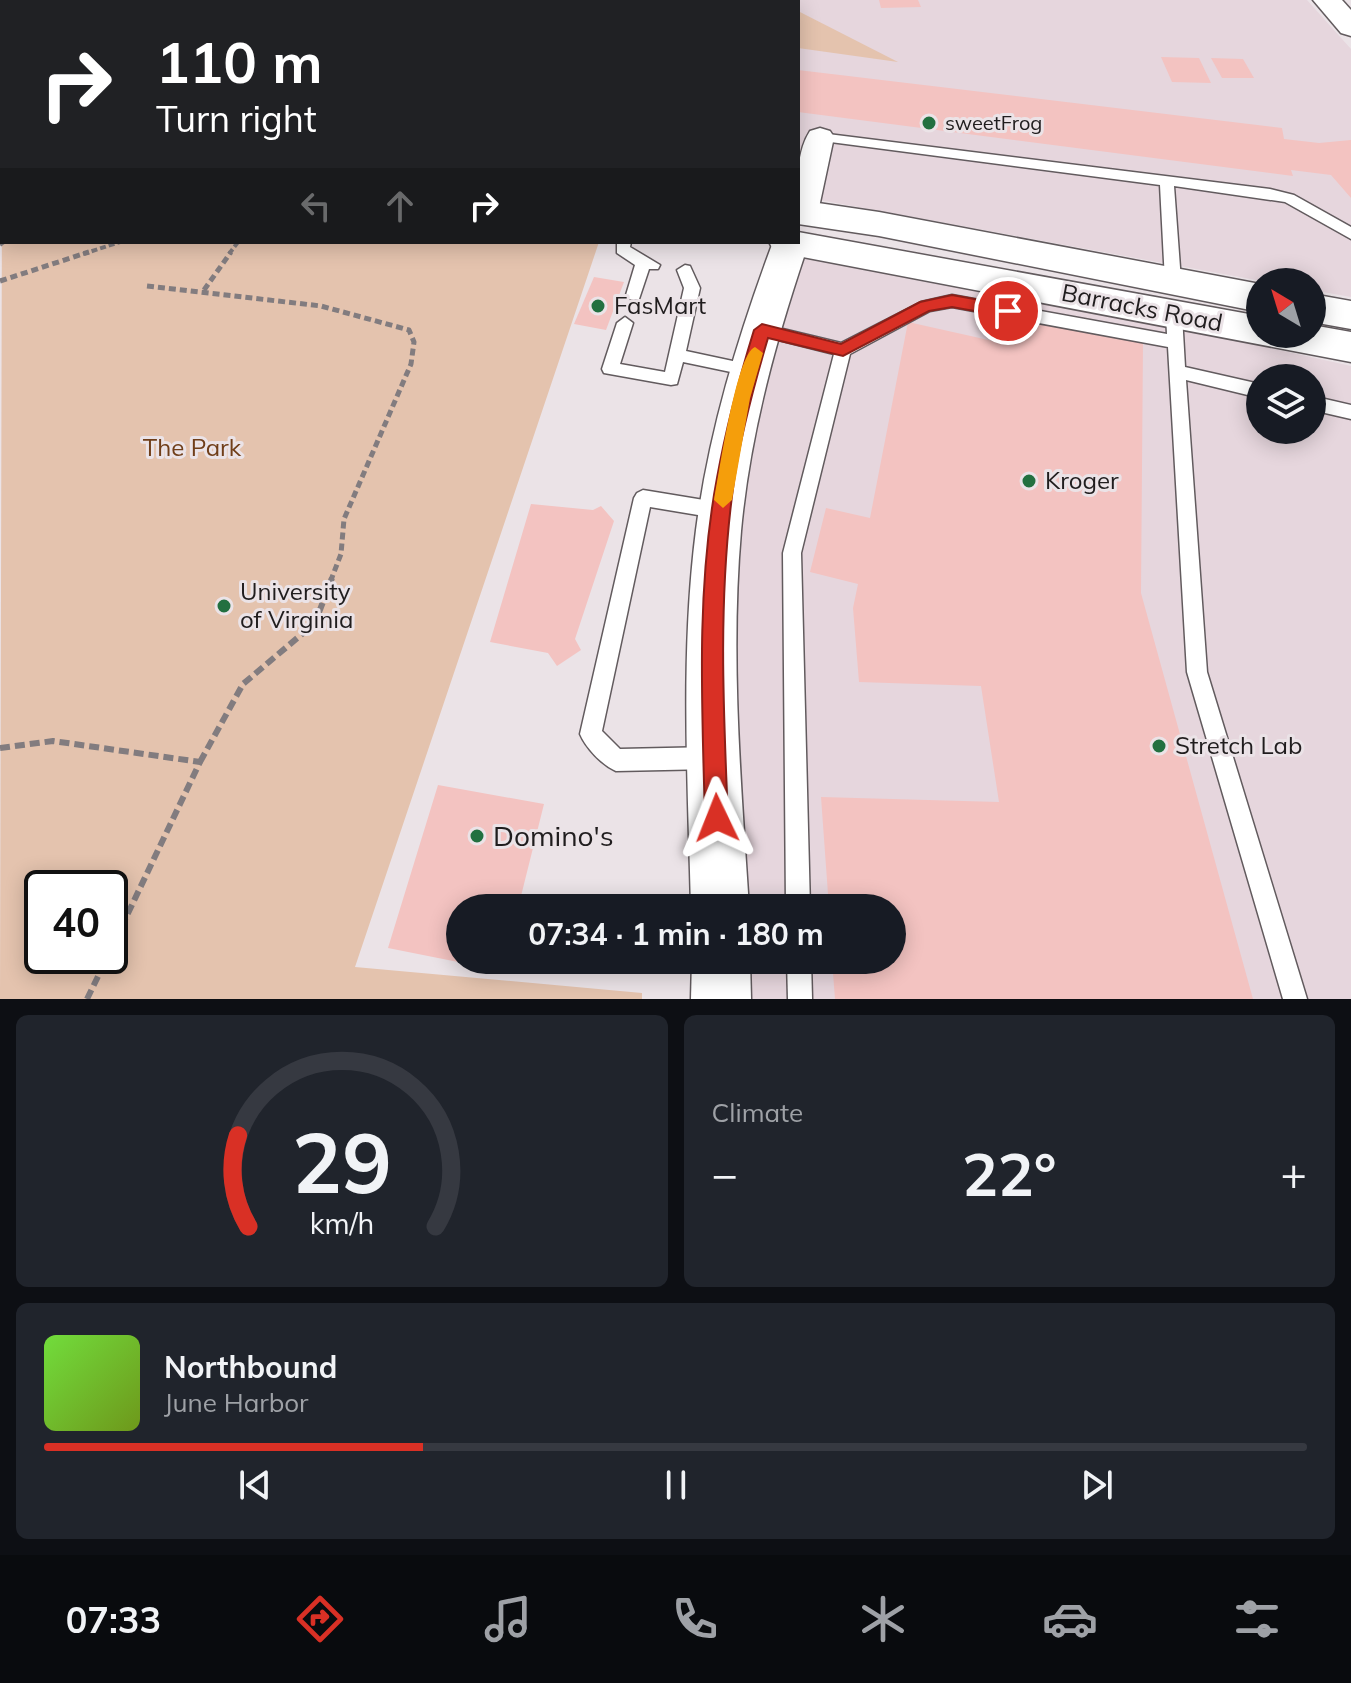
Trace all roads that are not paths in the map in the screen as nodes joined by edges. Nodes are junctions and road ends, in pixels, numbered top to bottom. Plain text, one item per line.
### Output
1 (1327, 0) edge
2 (1351, 27) edge
3 (820, 137) joint
4 (1167, 180) junction
5 (800, 211) edge
6 (800, 230) edge
7 (1351, 234) edge
8 (623, 244) edge
9 (790, 244) edge
10 (687, 281) dead end
11 (640, 285) dead end
12 (1246, 300) edge
13 (1326, 311) edge
14 (1175, 312) junction
15 (1351, 315) edge
16 (1246, 328) edge
17 (626, 331) dead end
18 (1326, 342) edge
19 (675, 347) junction
20 (1351, 347) edge
21 (756, 350) junction
22 (843, 350) junction
23 (1179, 372) junction
24 (1246, 388) edge
25 (1326, 406) edge
26 (1351, 412) edge
27 (722, 511) junction
28 (714, 757) junction
29 (719, 894) edge
30 (798, 894) edge
31 (721, 974) edge
32 (799, 974) edge
33 (721, 999) edge
34 (800, 999) edge
35 (1295, 999) edge

1 - 2 main road
3 - 4 lane
3 - 5 street
4 - 7 lane
4 - 14 lane
6 - 14 main road, Barracks Road
8 - 11 lane
9 - 21 main road
10 - 19 lane
12 - 14 main road, Barracks Road
13 - 15 main road
14 - 16 main road, Barracks Road
14 - 22 lane
14 - 23 lane
17 - 19 lane
18 - 20 main road
19 - 21 lane
21 - 22 lane
21 - 27 main road
22 - 30 lane
23 - 24 lane
23 - 35 lane
25 - 26 lane
27 - 28 main road
27 - 28 lane
28 - 29 main road
31 - 33 main road
32 - 34 lane

